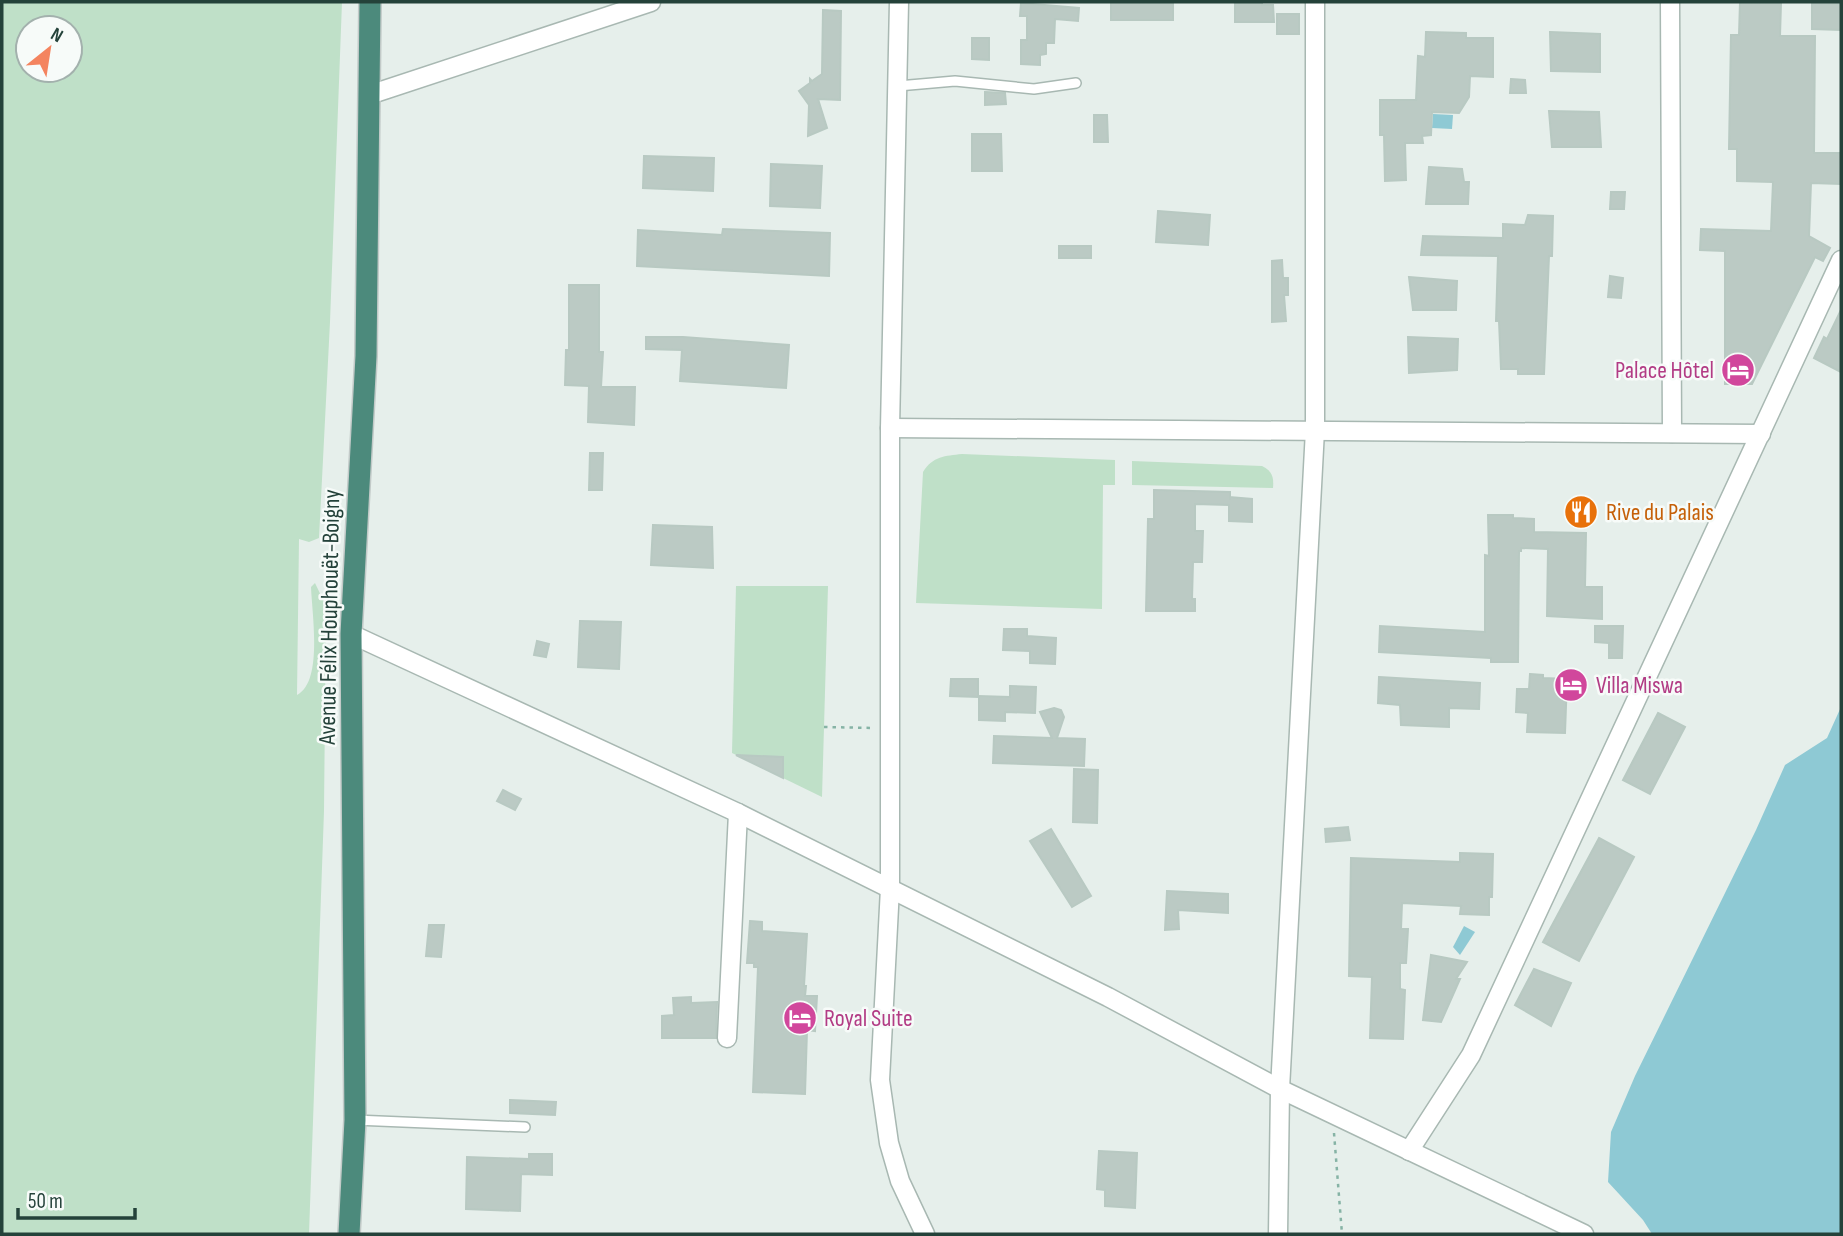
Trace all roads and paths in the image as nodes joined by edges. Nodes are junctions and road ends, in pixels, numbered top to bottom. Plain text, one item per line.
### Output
1 (370, 2) edge
2 (651, 2) edge
3 (899, 2) edge
4 (1315, 2) edge
5 (1670, 2) edge
6 (1076, 83) dead end
7 (898, 86) junction
8 (369, 95) junction
9 (1841, 260) edge
10 (890, 428) junction
11 (1315, 430) junction
12 (1672, 433) junction
13 (1761, 433) junction
14 (351, 634) junction
15 (824, 727) dead end
16 (890, 728) junction
17 (738, 813) junction
18 (890, 888) junction
19 (727, 1038) dead end
20 (1280, 1089) junction
21 (1333, 1113) junction
22 (355, 1120) junction
23 (525, 1127) dead end
24 (1409, 1151) junction
25 (349, 1234) edge
26 (925, 1234) edge
27 (1278, 1234) edge
28 (1342, 1234) edge
29 (1584, 1234) edge

1 - 8 highway, Avenue Félix Houphouët-Boigny
2 - 8 street
3 - 7 street
4 - 11 street
5 - 12 street
6 - 7 lane
7 - 10 street
8 - 14 highway, Avenue Félix Houphouët-Boigny
9 - 13 street
10 - 11 street
10 - 16 street
11 - 12 street
11 - 20 street
12 - 13 street
13 - 24 street
14 - 17 street
14 - 22 highway, Avenue Félix Houphouët-Boigny
15 - 16 path
16 - 18 street
17 - 18 street
17 - 19 street
18 - 20 street
18 - 26 street
20 - 21 street
20 - 27 street
21 - 24 street
21 - 28 path
22 - 23 lane
22 - 25 highway, Avenue Félix Houphouët-Boigny
24 - 29 street

